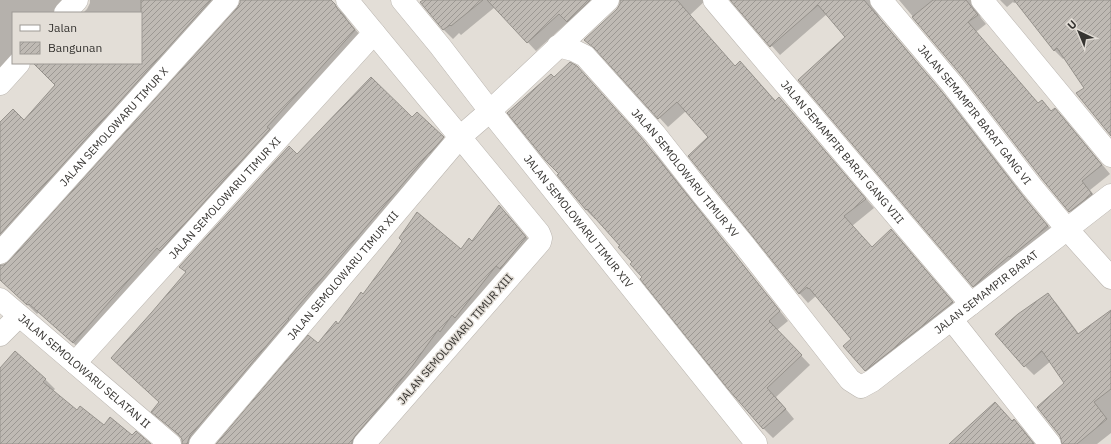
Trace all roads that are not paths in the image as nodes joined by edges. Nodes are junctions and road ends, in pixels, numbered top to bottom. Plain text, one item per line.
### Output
1 (77, 0) edge
2 (228, 0) edge
3 (347, 0) edge
4 (402, 0) edge
5 (608, 0) edge
6 (714, 0) edge
7 (881, 0) edge
8 (982, 0) edge
9 (66, 12) edge
10 (374, 33) junction
11 (558, 46) junction
12 (18, 64) edge
13 (0, 84) edge
14 (490, 111) junction
15 (460, 137) junction
16 (1111, 156) edge
17 (1111, 195) edge
18 (1067, 230) junction
19 (0, 253) edge
20 (1111, 278) edge
21 (0, 299) edge
22 (971, 304) junction
23 (19, 316) junction
24 (952, 320) junction
25 (0, 336) edge
26 (75, 364) junction
27 (861, 387) joint
28 (756, 443) dead end
29 (170, 444) edge
30 (200, 444) edge
31 (364, 444) edge
32 (1050, 444) edge

1 - 9 street
2 - 19 street, JALAN SEMOLOWARU TIMUR X
3 - 10 street
4 - 14 street, JALAN SEMOLOWARU TIMUR XIV
5 - 11 street
6 - 22 street, JALAN SEMAMPIR BARAT GANG VIII
7 - 18 street, JALAN SEMAMPIR BARAT GANG VI
8 - 16 street
10 - 15 street
10 - 26 street, JALAN SEMOLOWARU TIMUR XI
11 - 14 street
11 - 27 street, JALAN SEMOLOWARU TIMUR XV
12 - 13 street
14 - 15 street, JALAN SEMOLOWARU TIMUR XII
14 - 28 street, JALAN SEMOLOWARU TIMUR XIV
15 - 30 street, JALAN SEMOLOWARU TIMUR XII
15 - 31 street, JALAN SEMOLOWARU TIMUR XIII
17 - 18 street, JALAN SEMAMPIR BARAT
18 - 20 street, JALAN SEMAMPIR BARAT GANG VI
18 - 22 street, JALAN SEMAMPIR BARAT
21 - 23 street, JALAN SEMOLOWARU SELATAN II
22 - 24 street, JALAN SEMAMPIR BARAT
23 - 25 street
23 - 26 street, JALAN SEMOLOWARU SELATAN II
24 - 27 street, JALAN SEMAMPIR BARAT
24 - 32 street
26 - 29 street, JALAN SEMOLOWARU SELATAN II

